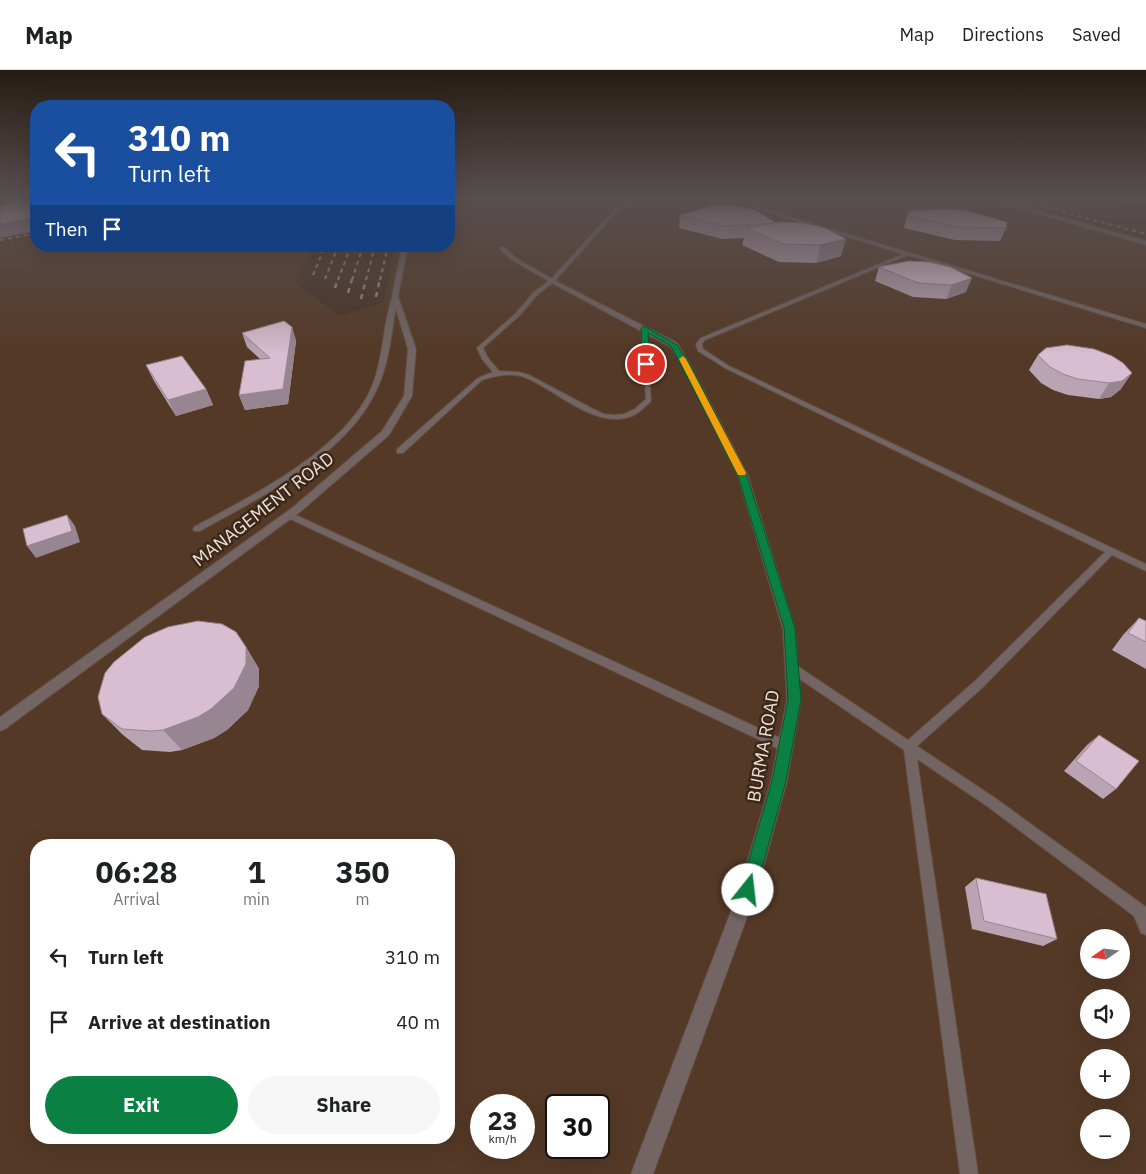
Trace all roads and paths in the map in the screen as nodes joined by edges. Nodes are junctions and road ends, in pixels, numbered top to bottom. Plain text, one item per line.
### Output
1 (505, 251) edge
2 (580, 251) edge
3 (896, 251) edge
4 (404, 252) edge
5 (907, 254) junction
6 (552, 281) junction
7 (395, 296) junction
8 (1146, 326) edge
9 (644, 328) junction
10 (498, 373) junction
11 (400, 451) dead end
12 (289, 515) junction
13 (197, 529) dead end
14 (1111, 552) junction
15 (1146, 568) edge
16 (792, 668) junction
17 (0, 725) edge
18 (786, 746) junction
19 (909, 746) junction
20 (1143, 913) edge
21 (1146, 928) edge
22 (642, 1174) edge
23 (969, 1174) edge

1 - 6 street, BURMA ROAD
2 - 6 lane
3 - 5 lane
4 - 7 street, MANAGEMENT ROAD
5 - 8 lane
5 - 14 lane
6 - 9 street, BURMA ROAD
6 - 10 lane
7 - 12 street, MANAGEMENT ROAD
7 - 13 lane
9 - 10 lane
9 - 16 street, BURMA ROAD
10 - 11 lane
12 - 17 street, MANAGEMENT ROAD
12 - 18 lane
14 - 15 lane
14 - 19 lane
16 - 18 street, BURMA ROAD
16 - 19 lane
18 - 22 street, BURMA ROAD
19 - 20 lane
19 - 23 lane
20 - 21 lane

